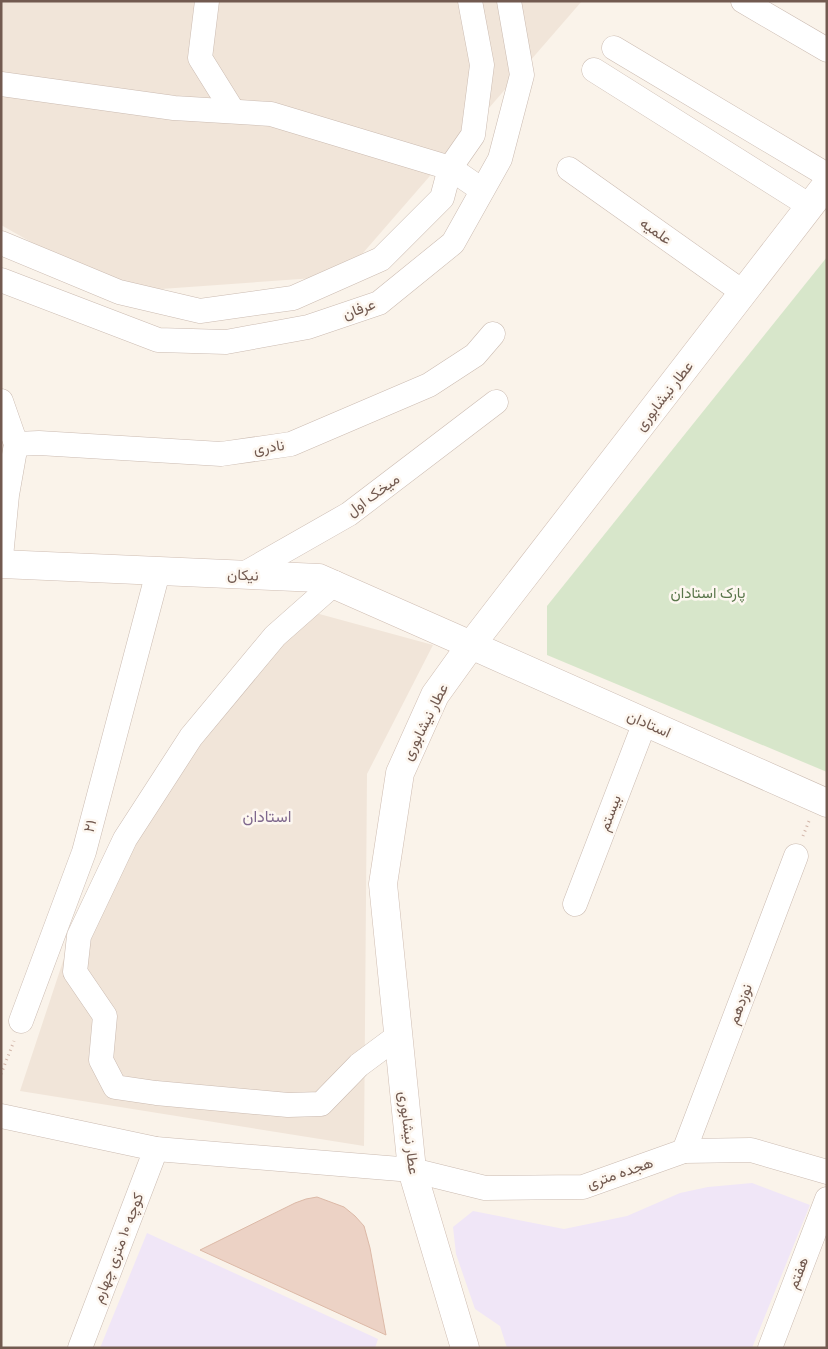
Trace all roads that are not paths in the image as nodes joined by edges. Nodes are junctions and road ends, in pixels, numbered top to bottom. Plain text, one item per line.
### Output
1 (207, 1) edge
2 (470, 1) edge
3 (509, 1) edge
4 (742, 1) edge
5 (614, 48) dead end
6 (827, 50) edge
7 (594, 70) dead end
8 (1, 84) edge
9 (233, 112) junction
10 (450, 168) junction
11 (569, 169) dead end
12 (827, 175) edge
13 (827, 184) edge
14 (482, 190) junction
15 (810, 206) junction
16 (1, 243) edge
17 (1, 280) edge
18 (744, 293) junction
19 (493, 334) dead end
20 (1, 400) edge
21 (496, 402) dead end
22 (16, 444) junction
23 (1, 557) edge
24 (1, 564) edge
25 (158, 572) junction
26 (242, 575) junction
27 (335, 583) junction
28 (471, 645) junction
29 (645, 722) junction
30 (821, 801) edge
31 (796, 856) road end
32 (575, 904) dead end
33 (21, 1021) road end
34 (398, 1036) junction
35 (1, 1116) edge
36 (156, 1149) junction
37 (684, 1151) junction
38 (412, 1170) junction
39 (827, 1172) edge
40 (827, 1199) edge
41 (80, 1348) edge
42 (465, 1348) edge
43 (770, 1348) edge

1 - 9 street
2 - 10 street
3 - 14 street, عرفان
4 - 6 street
5 - 12 street
7 - 15 street
8 - 9 street
9 - 10 street
10 - 14 street
10 - 16 street
11 - 18 street, علمیه
13 - 15 main road, عطار نیشابوری
14 - 17 street, عرفان
15 - 18 main road, عطار نیشابوری
18 - 28 main road, عطار نیشابوری
19 - 22 street, نادری
20 - 22 street
21 - 26 street, میخک اول
22 - 23 street
24 - 25 main road, نیکان
25 - 26 main road, نیکان
25 - 33 street, ۲۱
26 - 27 main road, نیکان
27 - 28 main road, نیکان
27 - 34 street
28 - 29 main road, استادان
28 - 34 main road, عطار نیشابوری
29 - 30 main road, استادان
29 - 32 street, بیستم
31 - 37 street, نوزدهم
34 - 38 main road, عطار نیشابوری
35 - 36 street, هجده متری
36 - 38 street, هجده متری
36 - 41 street, کوچه ۱۰ متری چهارم
37 - 38 street, هجده متری
37 - 39 street, هجده متری
38 - 42 main road, عطار نیشابوری
40 - 43 street, هفتم

